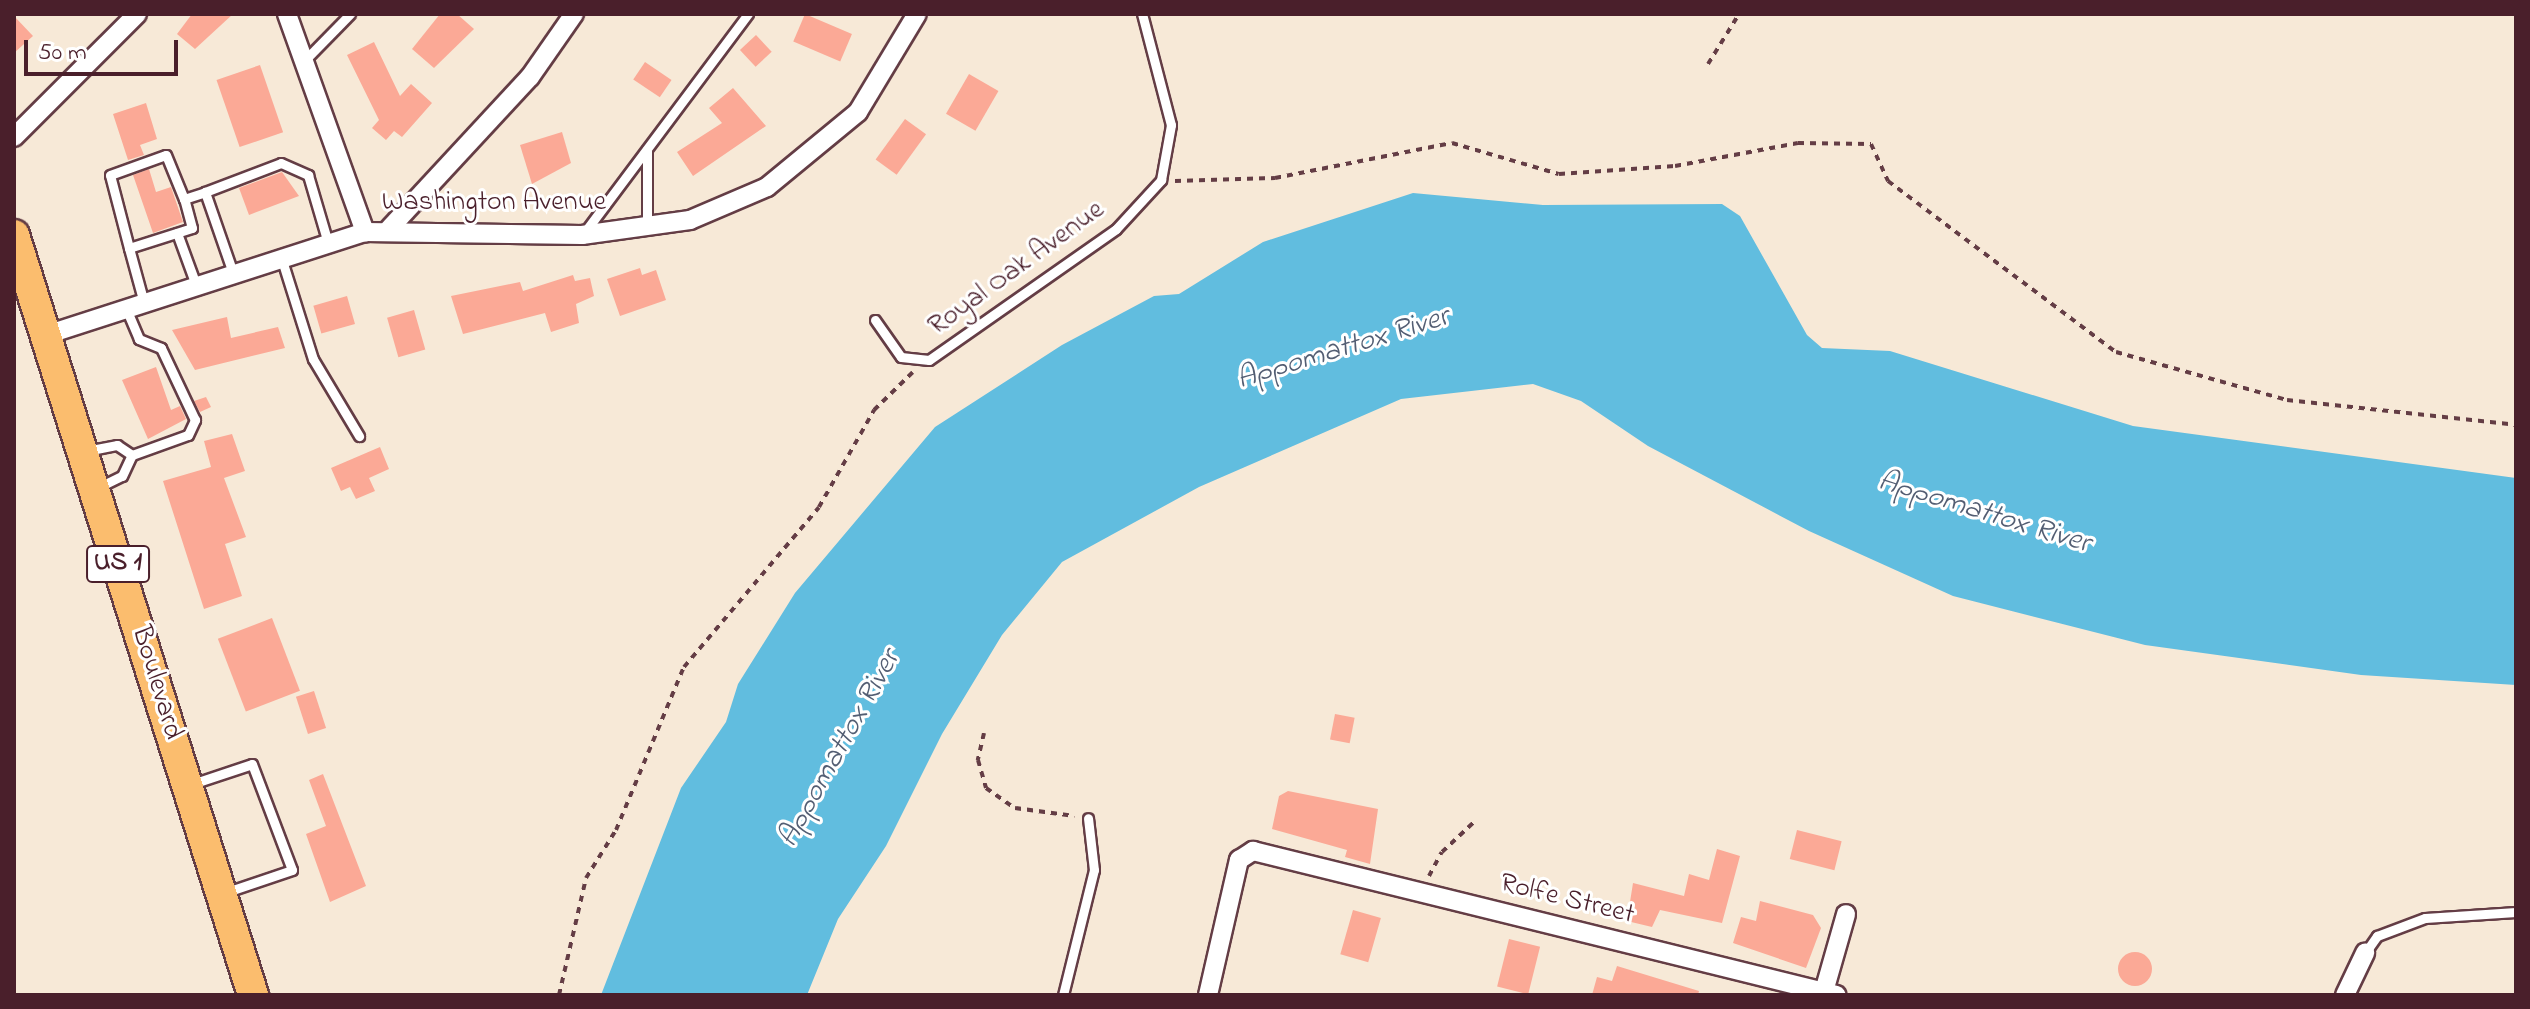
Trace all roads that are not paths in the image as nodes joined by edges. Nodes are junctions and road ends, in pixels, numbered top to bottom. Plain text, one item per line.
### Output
1 (137, 14) edge
2 (287, 14) edge
3 (350, 14) edge
4 (574, 14) edge
5 (748, 14) edge
6 (917, 14) edge
7 (1142, 14) edge
8 (308, 57) junction
9 (14, 137) edge
10 (647, 150) junction
11 (205, 192) junction
12 (184, 199) junction
13 (647, 226) junction
14 (389, 229) junction
15 (365, 232) junction
16 (177, 233) junction
17 (14, 235) edge
18 (582, 235) junction
19 (328, 243) junction
20 (129, 248) junction
21 (281, 257) junction
22 (233, 273) junction
23 (196, 285) junction
24 (135, 306) junction
25 (875, 320) dead end
26 (46, 335) junction
27 (359, 436) dead end
28 (83, 452) junction
29 (132, 455) junction
30 (95, 489) junction
31 (187, 785) junction
32 (1088, 818) road end
33 (221, 895) junction
34 (2516, 912) edge
35 (1846, 914) dead end
36 (2365, 953) joint
37 (250, 994) edge
38 (1827, 994) edge
39 (1063, 995) edge
40 (1208, 995) edge
41 (2345, 995) edge

1 - 9 street
2 - 8 street
3 - 8 lane
4 - 14 street
5 - 10 lane
6 - 13 street, Washington Avenue
7 - 25 lane, Royal Oak Avenue
8 - 15 street
10 - 13 lane
10 - 18 lane
11 - 12 lane
11 - 19 lane
11 - 22 lane
12 - 16 lane
12 - 20 lane
13 - 18 street, Washington Avenue
14 - 15 street, Washington Avenue
14 - 18 street, Washington Avenue
15 - 19 street, Washington Avenue
16 - 20 lane
16 - 23 lane
17 - 26 main road, Boulevard / US 1
19 - 21 street, Washington Avenue
20 - 24 lane
21 - 22 street, Washington Avenue
21 - 27 lane
22 - 23 street, Washington Avenue
23 - 24 street, Washington Avenue
24 - 26 street, Washington Avenue
24 - 29 lane
26 - 28 main road, Boulevard / US 1
28 - 29 lane
28 - 30 main road, Boulevard / US 1
29 - 30 lane
30 - 31 main road, Boulevard / US 1
31 - 33 main road, Boulevard / US 1
31 - 33 lane
32 - 39 lane
33 - 37 main road, Boulevard / US 1
34 - 36 lane
35 - 38 street
36 - 41 street
38 - 40 street, Rolfe Street

